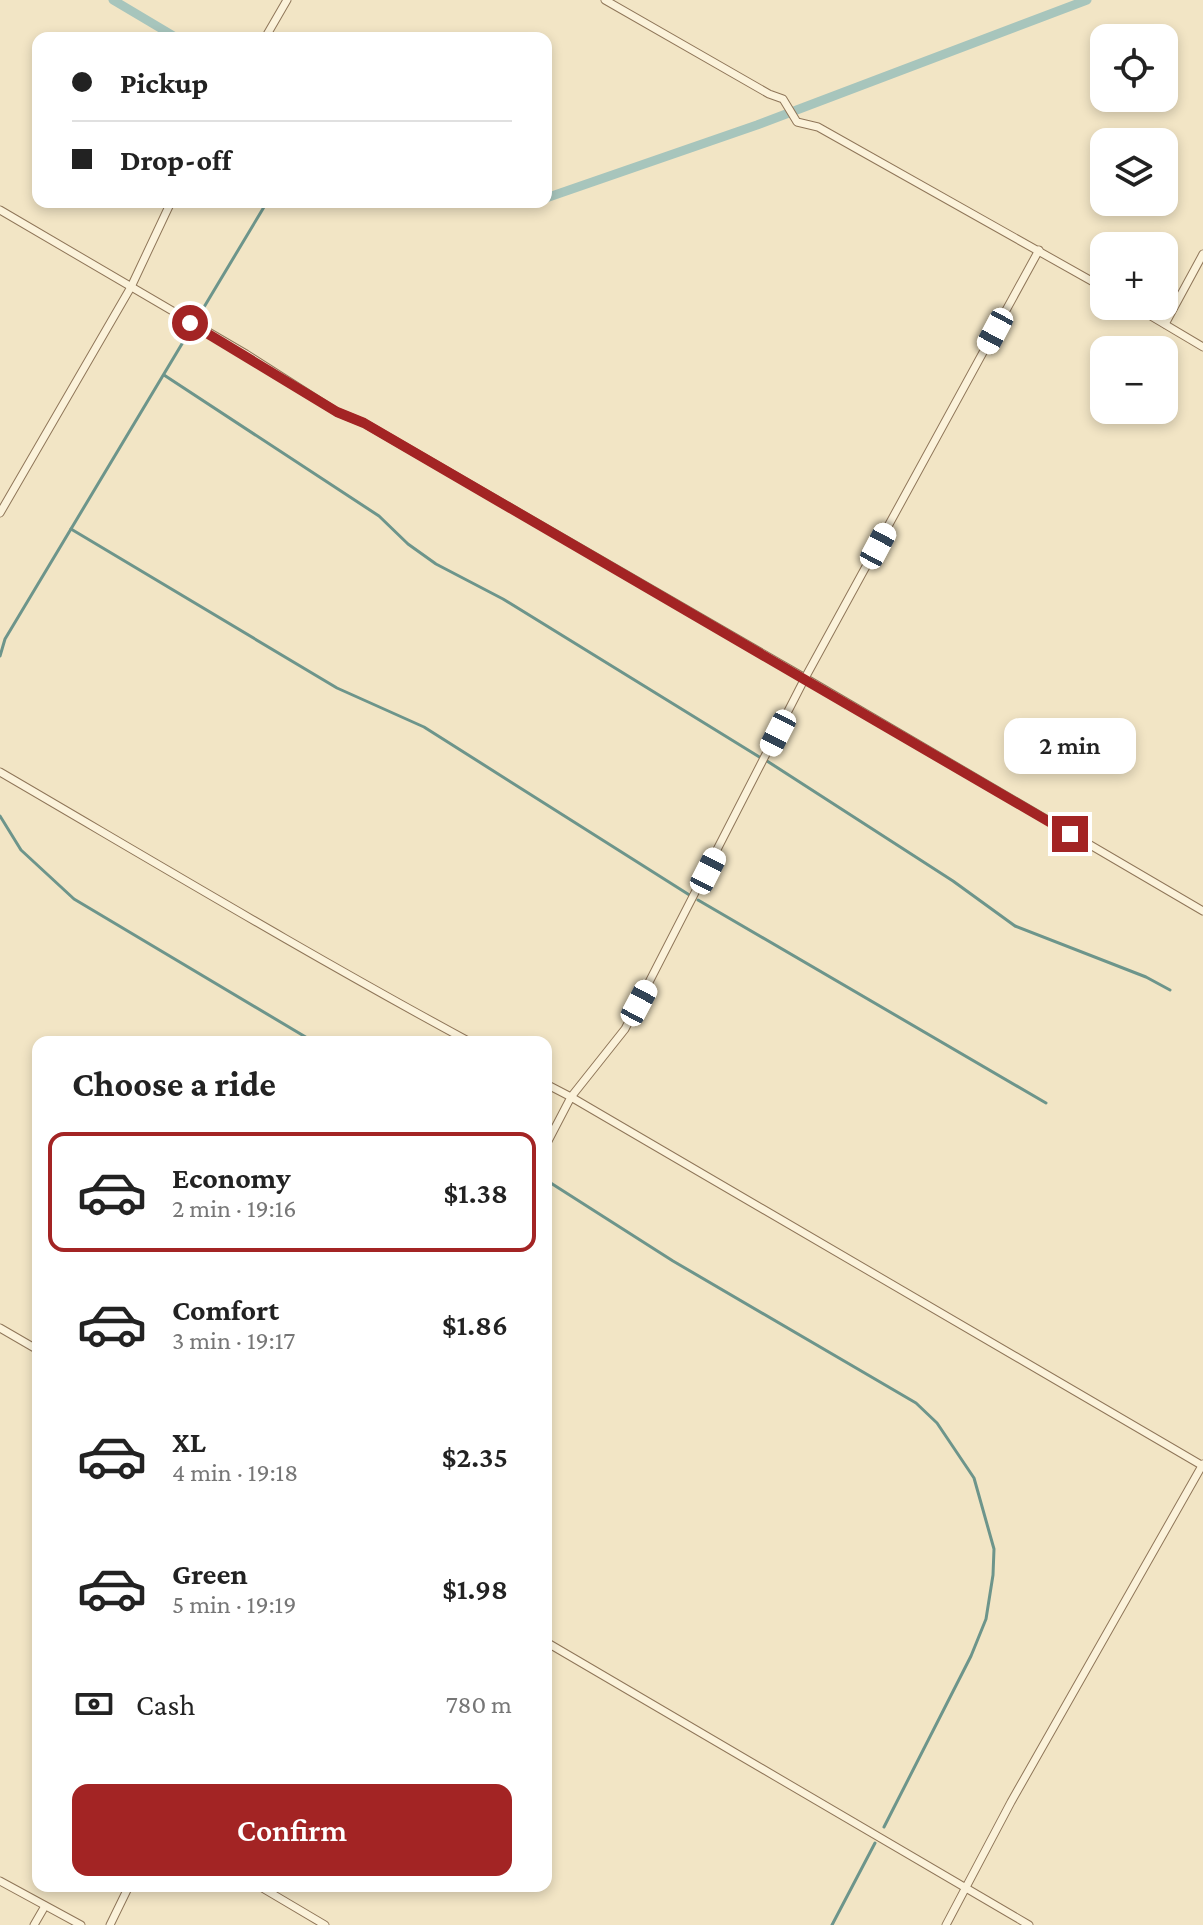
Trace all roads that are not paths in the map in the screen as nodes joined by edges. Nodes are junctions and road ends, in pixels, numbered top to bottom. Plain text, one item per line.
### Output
1 (287, 0) edge
2 (605, 0) edge
3 (268, 32) edge
4 (168, 208) edge
5 (0, 210) edge
6 (1039, 250) junction
7 (1203, 254) edge
8 (1090, 280) edge
9 (131, 287) junction
10 (1158, 320) edge
11 (1165, 324) junction
12 (1203, 347) edge
13 (0, 513) edge
14 (805, 678) junction
15 (0, 772) edge
16 (1203, 911) edge
17 (459, 1036) edge
18 (552, 1087) edge
19 (571, 1097) junction
20 (552, 1133) edge
21 (0, 1328) edge
22 (32, 1347) edge
23 (1203, 1465) edge
24 (552, 1646) edge
25 (0, 1881) edge
26 (968, 1889) junction
27 (126, 1892) edge
28 (269, 1892) edge
29 (45, 1906) junction
30 (34, 1925) edge
31 (81, 1925) edge
32 (110, 1925) edge
33 (325, 1925) edge
34 (946, 1925) edge
35 (1029, 1925) edge

1 - 3 street
2 - 6 street
4 - 9 street
5 - 9 street
6 - 8 street
6 - 14 street
7 - 11 street
9 - 13 street
9 - 14 street
10 - 11 street
11 - 12 street
14 - 16 street
14 - 19 street
15 - 17 street
18 - 19 street
19 - 20 street
19 - 23 street
21 - 22 street
23 - 26 street
24 - 26 street
25 - 29 street
26 - 34 street
26 - 35 street
27 - 32 street
28 - 33 street
29 - 30 street
29 - 31 street

